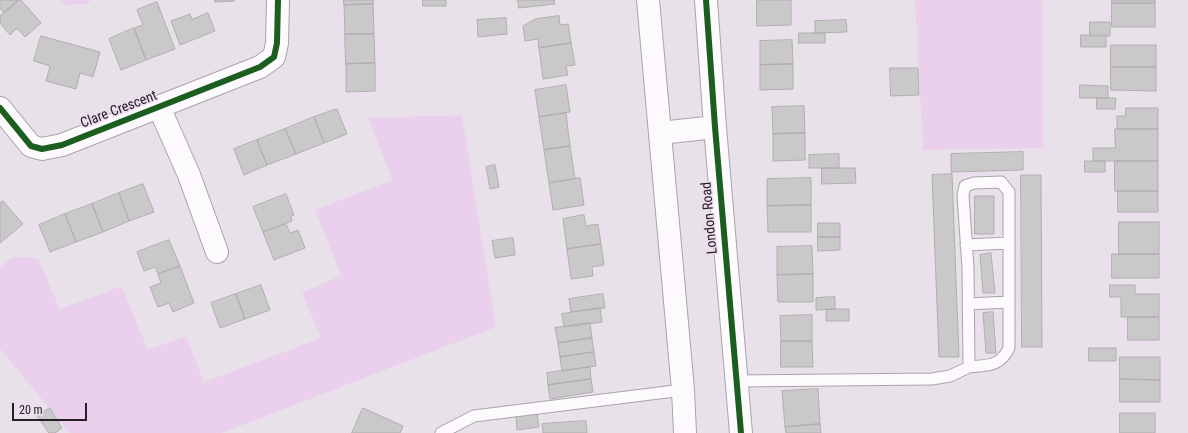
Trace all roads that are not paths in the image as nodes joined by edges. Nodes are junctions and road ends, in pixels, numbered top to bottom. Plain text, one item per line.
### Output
1 (278, 0) edge
2 (648, 0) edge
3 (706, 0) edge
4 (159, 107) junction
5 (0, 108) edge
6 (714, 127) junction
7 (660, 133) junction
8 (1008, 243) junction
9 (966, 245) junction
10 (218, 252) dead end
11 (1009, 302) junction
12 (968, 304) junction
13 (969, 367) junction
14 (737, 381) junction
15 (683, 390) junction
16 (441, 433) edge
17 (685, 433) edge
18 (741, 433) edge

1 - 4 street, Clare Crescent
2 - 7 street
3 - 6 street, London Road
4 - 5 street, Clare Crescent
4 - 10 street
6 - 7 street
6 - 14 street, London Road
7 - 15 street
8 - 9 lane
8 - 9 lane
8 - 11 lane
9 - 12 lane
11 - 12 lane
11 - 13 lane
12 - 13 lane
13 - 14 lane
14 - 18 street, London Road
15 - 16 lane
15 - 17 street

